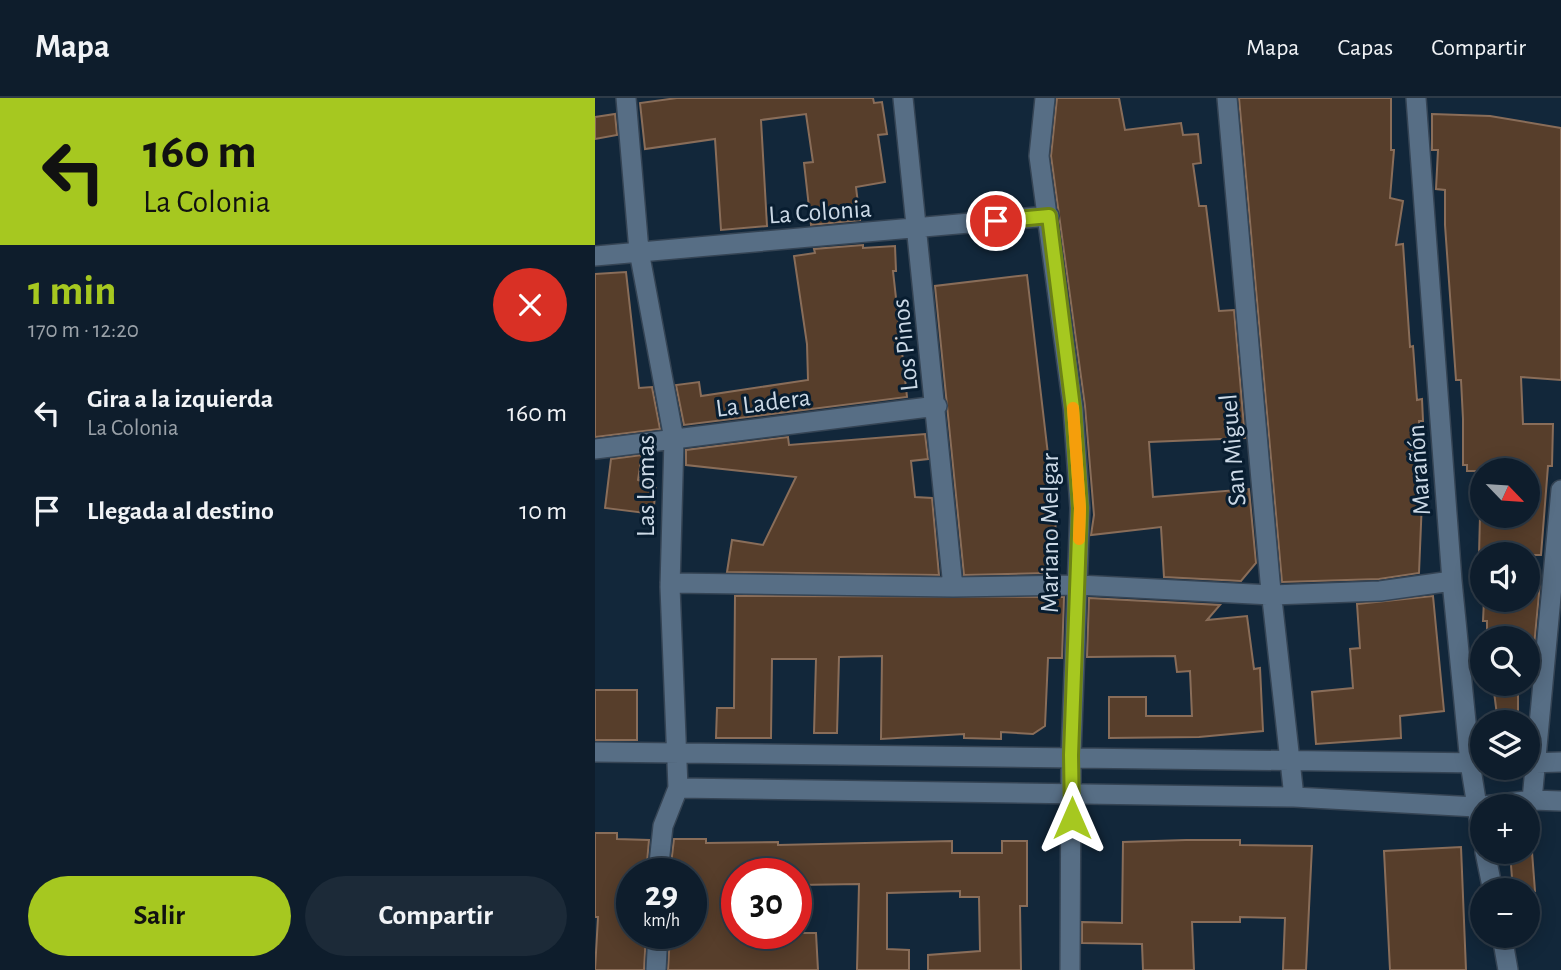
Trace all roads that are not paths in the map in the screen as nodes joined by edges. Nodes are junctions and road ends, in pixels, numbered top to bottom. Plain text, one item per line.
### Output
1 (626, 98) edge
2 (903, 98) edge
3 (1045, 98) edge
4 (1227, 98) edge
5 (1416, 98) edge
6 (1049, 216) junction
7 (918, 230) junction
8 (639, 251) junction
9 (595, 256) edge
10 (937, 406) junction
11 (674, 439) junction
12 (595, 449) edge
13 (1561, 490) edge
14 (1452, 581) junction
15 (670, 583) junction
16 (1077, 585) junction
17 (953, 587) junction
18 (1272, 595) junction
19 (1537, 710) edge
20 (1470, 718) edge
21 (677, 751) junction
22 (595, 752) edge
23 (1071, 755) junction
24 (1290, 761) junction
25 (1561, 762) edge
26 (1470, 763) edge
27 (1540, 763) edge
28 (678, 788) junction
29 (1073, 792) junction
30 (1294, 797) junction
31 (1540, 800) edge
32 (1561, 801) edge
33 (1470, 807) edge
34 (660, 858) edge
35 (1504, 948) edge
36 (657, 949) edge
37 (656, 970) edge
38 (1070, 970) edge
39 (1509, 970) edge

1 - 8 street, Las Lomas
2 - 7 street, Los Pinos
3 - 6 street, Mariano Melgar
4 - 18 street, San Miguel
5 - 14 street, Marañón
6 - 7 street, La Colonia
6 - 16 street, Mariano Melgar
7 - 8 street, La Colonia
7 - 10 street, Los Pinos
8 - 9 street, La Colonia
8 - 11 street, Las Lomas
10 - 11 street, La Ladera
10 - 17 street, Los Pinos
11 - 12 street, La Ladera
11 - 15 street, Las Lomas
13 - 19 street
14 - 18 street
14 - 20 street, Marañón
15 - 17 street
15 - 21 street, Las Lomas
16 - 17 street
16 - 18 street
16 - 23 street, Mariano Melgar
18 - 24 street, San Miguel
21 - 22 street
21 - 23 street
21 - 28 street, Las Lomas
23 - 24 street
23 - 29 street, Mariano Melgar
24 - 26 street
24 - 30 street, San Miguel
25 - 27 street
28 - 29 street
28 - 34 street, Las Lomas
29 - 30 street
29 - 38 street, Mariano Melgar
30 - 33 street
31 - 32 street
35 - 39 street
36 - 37 street

